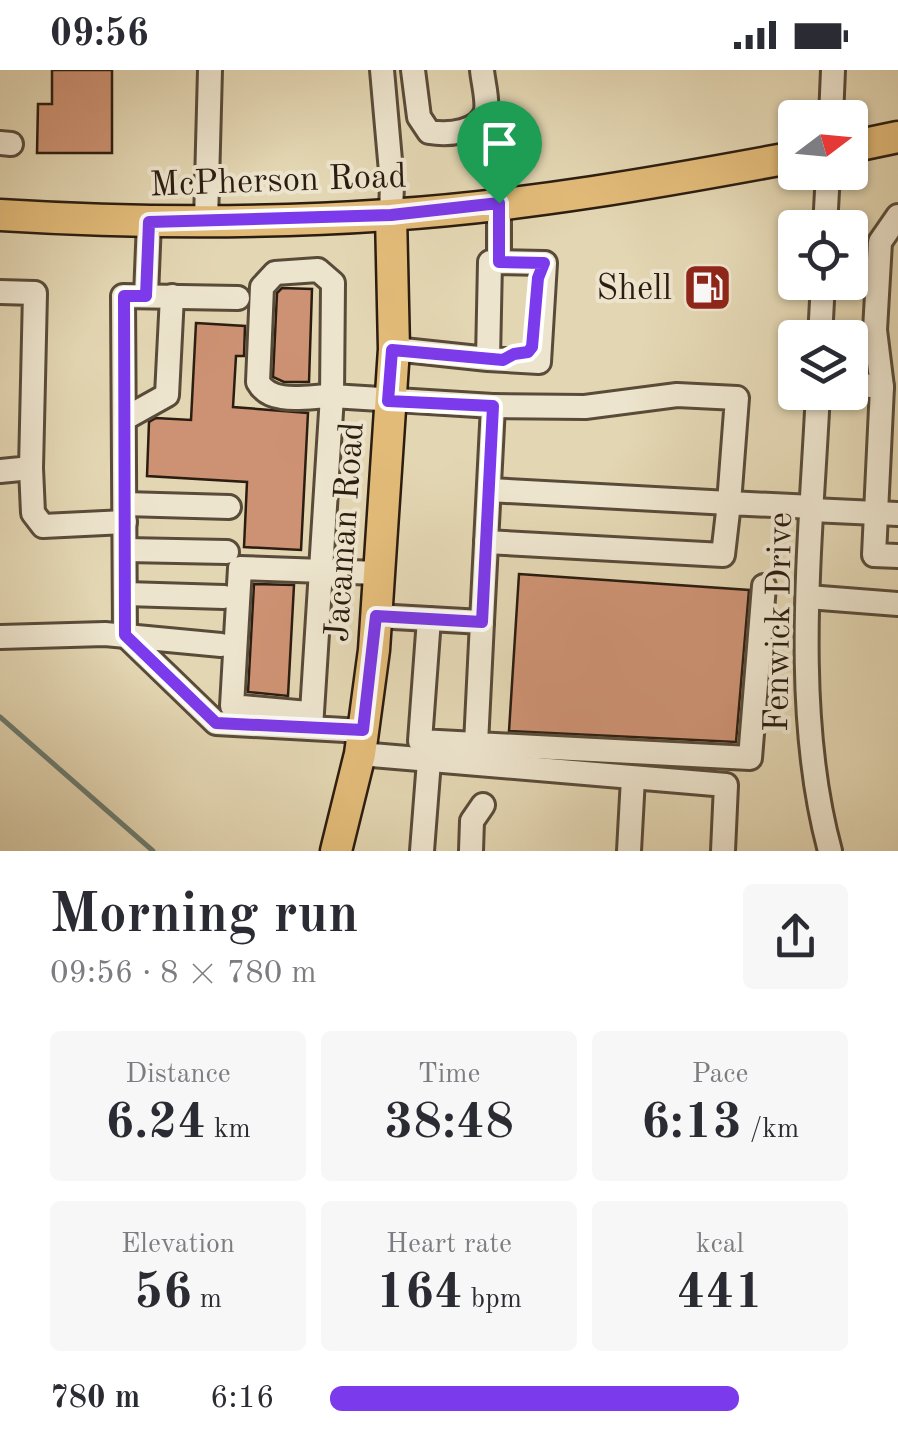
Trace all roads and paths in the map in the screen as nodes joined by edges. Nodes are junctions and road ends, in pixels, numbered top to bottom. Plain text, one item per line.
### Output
1 (210, 70) edge
2 (382, 70) edge
3 (413, 70) edge
4 (482, 70) edge
5 (833, 70) edge
6 (831, 100) edge
7 (898, 137) edge
8 (868, 143) edge
9 (778, 160) edge
10 (499, 203) junction
11 (391, 215) junction
12 (0, 216) edge
13 (898, 216) edge
14 (206, 221) junction
15 (149, 222) junction
16 (499, 262) junction
17 (0, 292) edge
18 (146, 296) junction
19 (172, 296) junction
20 (238, 298) dead end
21 (394, 349) junction
22 (495, 360) junction
23 (868, 385) edge
24 (882, 386) junction
25 (332, 396) junction
26 (388, 401) junction
27 (493, 406) junction
28 (817, 410) edge
29 (124, 419) junction
30 (31, 468) junction
31 (0, 471) edge
32 (489, 490) junction
33 (728, 502) junction
34 (229, 507) dead end
35 (812, 508) junction
36 (125, 513) junction
37 (887, 514) edge
38 (486, 542) junction
39 (126, 550) junction
40 (227, 552) dead end
41 (898, 556) edge
42 (323, 570) junction
43 (378, 573) junction
44 (764, 586) dead end
45 (126, 594) junction
46 (224, 597) dead end
47 (808, 597) junction
48 (898, 604) edge
49 (376, 616) junction
50 (429, 619) junction
51 (482, 622) junction
52 (125, 635) junction
53 (0, 637) edge
54 (221, 645) dead end
55 (312, 721) junction
56 (361, 742) junction
57 (430, 760) junction
58 (482, 775) junction
59 (633, 778) junction
60 (336, 851) edge
61 (422, 851) edge
62 (471, 851) edge
63 (628, 851) edge
64 (722, 851) edge
65 (830, 851) edge

1 - 14 street
2 - 11 street
3 - 4 street
5 - 6 street
7 - 8 main road
9 - 10 main road, McPherson Road
10 - 11 main road, McPherson Road
10 - 16 street
11 - 14 main road, McPherson Road
11 - 21 main road, Jacaman Road
12 - 15 main road, McPherson Road
13 - 24 street
14 - 15 main road, McPherson Road
15 - 18 street
16 - 22 street
16 - 22 street
17 - 30 street
18 - 19 street
18 - 29 street
19 - 20 street
19 - 29 street
21 - 22 street
21 - 26 main road, Jacaman Road
23 - 24 street
24 - 37 street
25 - 25 street
25 - 26 street
25 - 42 street
26 - 27 street
26 - 43 main road, Jacaman Road
27 - 32 street
27 - 33 street
28 - 35 street, Fenwick Drive
29 - 36 street
30 - 31 street
30 - 36 street
32 - 33 street
32 - 38 street
33 - 35 street
33 - 38 street
34 - 36 street
35 - 37 street
35 - 47 street, Fenwick Drive
36 - 39 street
37 - 41 street
38 - 51 street
39 - 40 street
39 - 45 street
42 - 43 street
42 - 55 street
42 - 55 street
43 - 49 main road, Jacaman Road
44 - 58 street
45 - 46 street
45 - 52 street
47 - 48 street
47 - 65 street, Fenwick Drive
49 - 50 street
49 - 56 main road, Jacaman Road
50 - 51 street
50 - 58 street
51 - 58 street
52 - 53 street
52 - 54 street
52 - 55 street
55 - 56 street
56 - 57 street
56 - 60 main road, Jacaman Road
57 - 58 street
57 - 61 street
58 - 59 street
58 - 62 street
59 - 63 street
59 - 64 street

